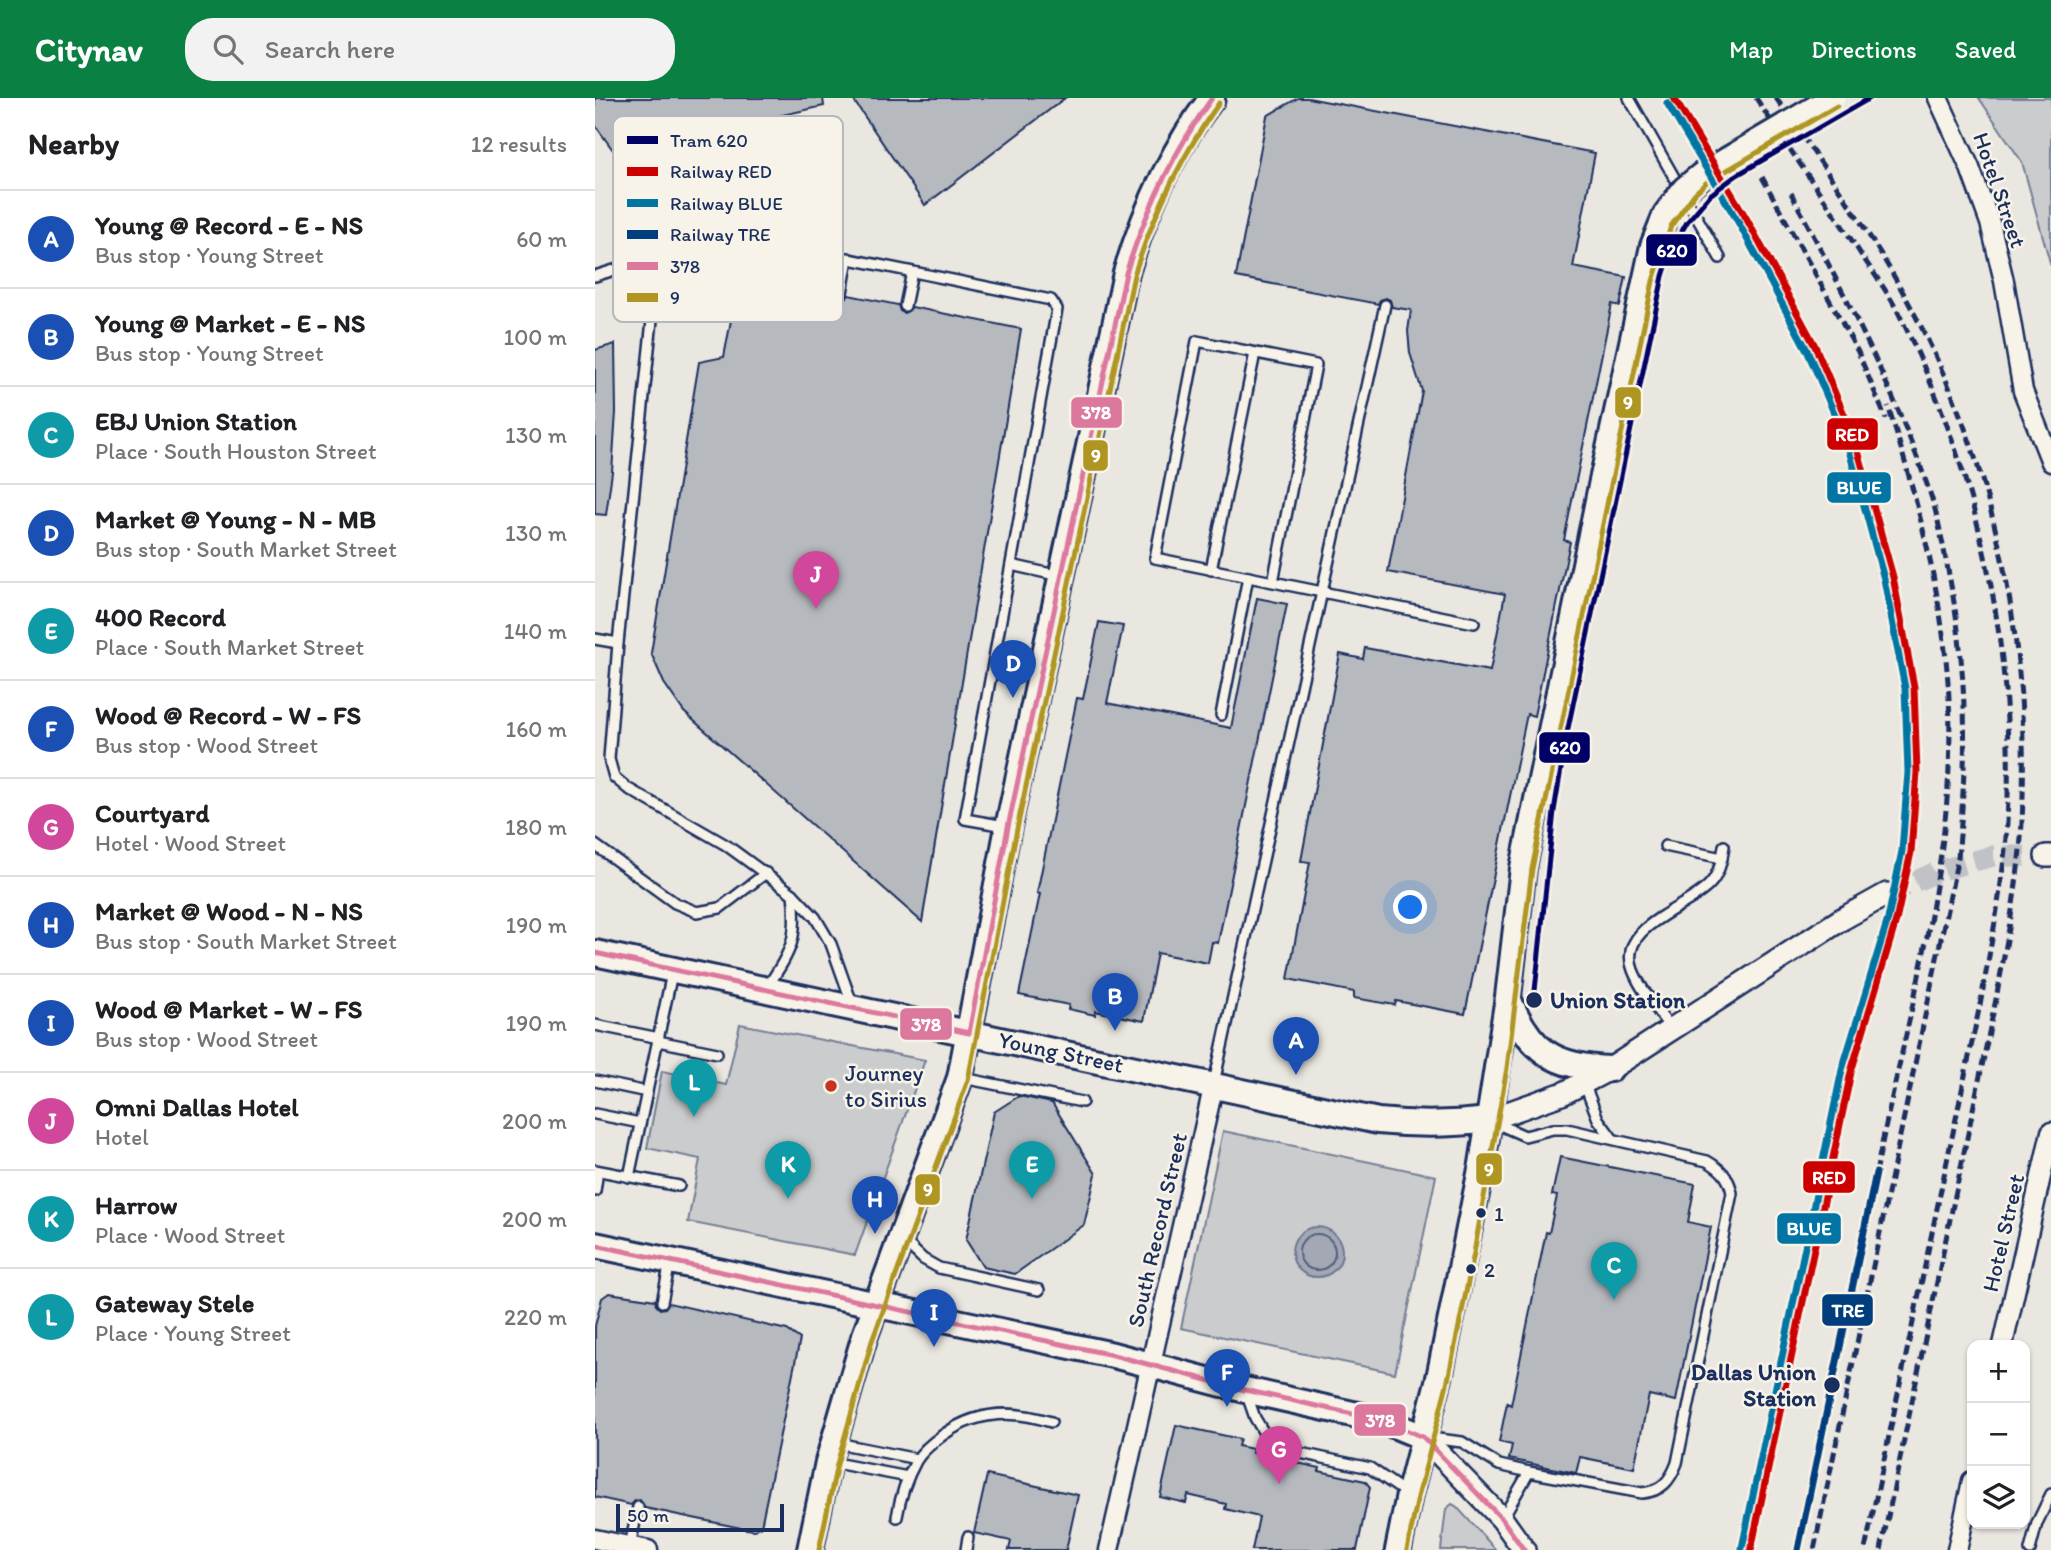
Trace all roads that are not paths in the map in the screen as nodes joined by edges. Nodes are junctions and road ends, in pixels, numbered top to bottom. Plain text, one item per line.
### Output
1 (1212, 98) edge
2 (1629, 98) edge
3 (1833, 98) edge
4 (1938, 98) edge
5 (843, 257) edge
6 (848, 258) junction
7 (1720, 258) dead end
8 (613, 270) edge
9 (912, 272) junction
10 (595, 276) edge
11 (843, 287) edge
12 (905, 306) dead end
13 (1385, 306) dead end
14 (652, 322) edge
15 (1255, 353) junction
16 (2051, 462) edge
17 (1010, 565) junction
18 (1211, 570) junction
19 (1061, 577) junction
20 (1248, 577) junction
21 (1273, 582) junction
22 (1321, 592) junction
23 (1474, 623) dead end
24 (595, 639) edge
25 (618, 643) junction
26 (1221, 715) dead end
27 (1008, 827) junction
28 (595, 845) edge
29 (1665, 846) dead end
30 (1724, 846) dead end
31 (1722, 858) junction
32 (766, 873) junction
33 (793, 894) junction
34 (1887, 894) tunnel mouth
35 (595, 953) edge
36 (673, 970) junction
37 (766, 989) junction
38 (1508, 997) junction
39 (854, 1007) junction
40 (595, 1025) edge
41 (1671, 1031) junction
42 (969, 1033) junction
43 (658, 1040) junction
44 (717, 1053) dead end
45 (1610, 1069) junction
46 (960, 1078) junction
47 (595, 1081) edge
48 (1584, 1083) junction
49 (1214, 1084) junction
50 (647, 1092) junction
51 (1082, 1102) dead end
52 (595, 1114) edge
53 (1488, 1119) junction
54 (640, 1123) junction
55 (2051, 1132) edge
56 (1613, 1139) junction
57 (597, 1170) edge
58 (629, 1177) junction
59 (679, 1186) dead end
60 (595, 1191) edge
61 (900, 1238) junction
62 (595, 1245) edge
63 (670, 1261) junction
64 (1039, 1290) dead end
65 (662, 1302) dead end
66 (876, 1305) junction
67 (2004, 1340) edge
68 (1151, 1366) junction
69 (1245, 1390) junction
70 (1051, 1422) dead end
71 (1423, 1437) junction
72 (831, 1452) junction
73 (917, 1459) junction
74 (1529, 1472) junction
75 (908, 1477) junction
76 (1409, 1495) junction
77 (2050, 1500) edge
78 (1967, 1504) edge
79 (638, 1507) dead end
80 (897, 1517) dead end
81 (1501, 1519) junction
82 (968, 1537) dead end
83 (595, 1539) edge
84 (639, 1548) edge
85 (810, 1550) edge
86 (966, 1550) edge
87 (1109, 1550) edge
88 (1398, 1550) edge
89 (1524, 1550) edge
90 (1957, 1550) edge
91 (2030, 1550) edge

1 - 19 main road
2 - 7 lane
3 - 38 main road, bridge
4 - 16 street, Hotel Street
5 - 6 lane
6 - 9 lane
6 - 11 lane
8 - 10 lane
9 - 12 lane
9 - 17 lane
13 - 22 lane
14 - 25 lane
15 - 18 lane
15 - 18 lane
15 - 21 lane
17 - 19 lane
17 - 27 lane
18 - 20 lane
19 - 27 main road
20 - 21 lane
20 - 26 lane
21 - 22 lane
22 - 23 lane
22 - 49 lane
24 - 25 lane
25 - 32 lane
27 - 42 main road
28 - 32 lane
29 - 31 lane
30 - 31 lane
31 - 41 lane
32 - 33 lane
33 - 37 lane
33 - 39 lane
34 - 41 street
35 - 36 main road, Young Street
36 - 37 main road, Young Street
36 - 43 lane
37 - 39 main road, Young Street
38 - 45 main road
38 - 53 main road
39 - 42 main road, Young Street
40 - 43 lane
41 - 45 street
42 - 46 main road
42 - 49 main road, Young Street
43 - 44 lane
43 - 50 lane
45 - 48 street
46 - 51 lane
46 - 61 main road
47 - 50 lane
48 - 53 street
48 - 56 lane
49 - 53 main road, Young Street
49 - 68 street, South Record Street
50 - 54 lane
52 - 54 lane
53 - 56 lane
53 - 71 main road
54 - 58 lane
55 - 67 street, Hotel Street
56 - 74 lane
57 - 58 lane
57 - 60 lane
58 - 59 lane
61 - 64 lane
61 - 66 main road
62 - 63 main road
63 - 65 lane
63 - 66 main road
66 - 68 main road
66 - 72 main road
68 - 69 main road
68 - 87 street, South Record Street
69 - 71 main road
69 - 76 lane
70 - 73 lane
71 - 74 lane
71 - 76 main road
71 - 81 street
72 - 73 lane
72 - 75 lane
72 - 85 main road
73 - 75 lane
74 - 81 lane
75 - 80 lane
76 - 88 main road
77 - 91 lane
78 - 90 street
79 - 84 lane
81 - 89 street
82 - 86 lane
83 - 84 street

